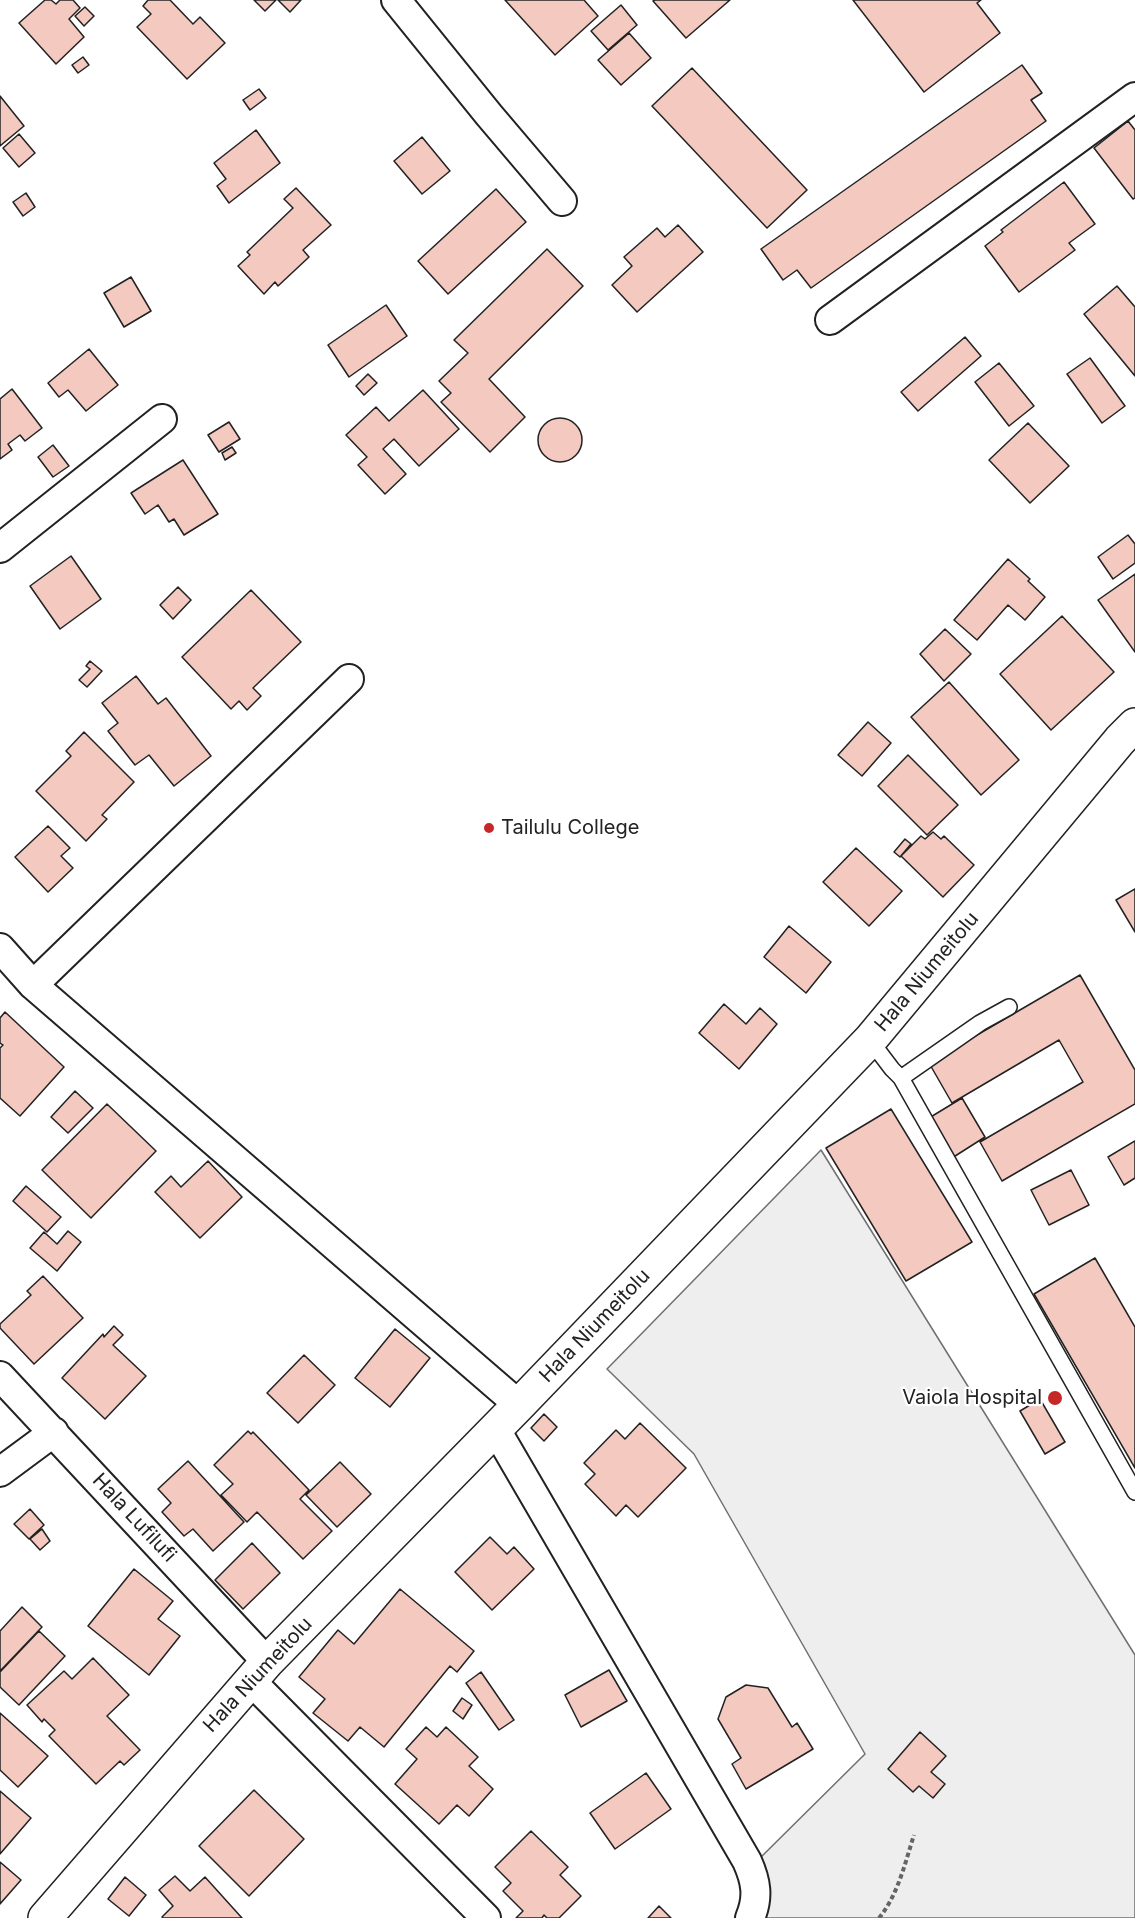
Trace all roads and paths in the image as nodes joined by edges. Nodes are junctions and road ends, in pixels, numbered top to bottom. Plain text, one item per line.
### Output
1 (396, 0) edge
2 (1135, 97) edge
3 (562, 201) dead end
4 (830, 320) dead end
5 (162, 419) dead end
6 (0, 548) edge
7 (349, 680) dead end
8 (1135, 725) edge
9 (0, 948) edge
10 (33, 985) junction
11 (1009, 1007) dead end
12 (870, 1040) junction
13 (901, 1078) junction
14 (0, 1376) edge
15 (519, 1405) junction
16 (495, 1428) junction
17 (54, 1432) junction
18 (0, 1472) edge
19 (1135, 1492) edge
20 (258, 1671) junction
21 (914, 1835) dead end
22 (45, 1918) edge
23 (486, 1918) edge
24 (750, 1918) edge
25 (879, 1918) edge

1 - 3 street
2 - 4 street
5 - 6 street
7 - 10 street
8 - 12 street, Hala Niumeitolu
9 - 10 street
10 - 15 street
11 - 13 lane
12 - 13 lane
12 - 15 street, Hala Niumeitolu
13 - 19 lane
14 - 17 street, Hala Lufilufi
15 - 16 street, Hala Niumeitolu
16 - 20 street, Hala Niumeitolu
16 - 24 street
17 - 18 street
17 - 20 street, Hala Lufilufi
20 - 22 street, Hala Niumeitolu
20 - 23 street, Hala Lufilufi
21 - 25 path

